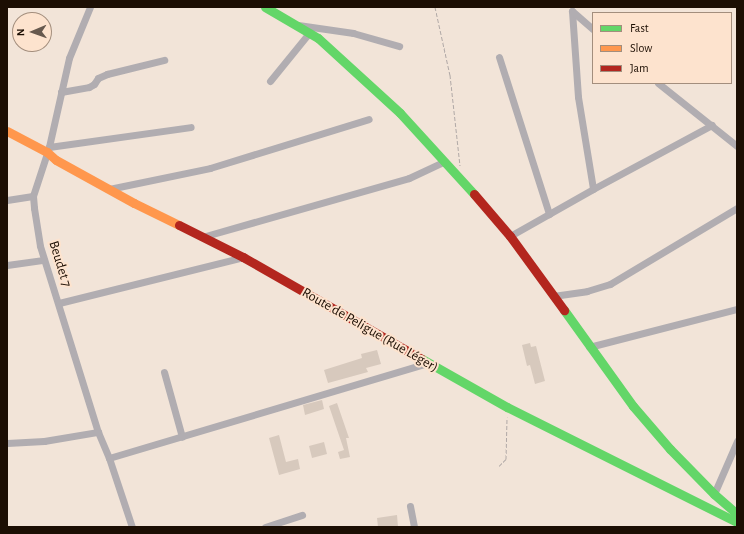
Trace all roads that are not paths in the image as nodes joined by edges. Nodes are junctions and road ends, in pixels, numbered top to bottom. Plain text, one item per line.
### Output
1 (90, 7) edge
2 (265, 7) edge
3 (293, 24) junction
4 (592, 27) edge
5 (309, 33) junction
6 (399, 46) dead end
7 (499, 57) dead end
8 (164, 60) dead end
9 (270, 81) dead end
10 (659, 84) edge
11 (61, 92) junction
12 (369, 119) dead end
13 (712, 125) junction
14 (190, 127) dead end
15 (7, 131) edge
16 (737, 146) edge
17 (48, 150) junction
18 (444, 162) junction
19 (109, 189) junction
20 (593, 189) junction
21 (33, 196) junction
22 (7, 200) edge
23 (737, 208) edge
24 (549, 214) junction
25 (510, 236) junction
26 (202, 237) junction
27 (243, 257) junction
28 (44, 260) junction
29 (7, 265) edge
30 (553, 296) junction
31 (59, 303) junction
32 (737, 309) edge
33 (589, 347) junction
34 (427, 363) junction
35 (164, 372) dead end
36 (98, 432) junction
37 (182, 437) junction
38 (737, 441) edge
39 (7, 444) edge
40 (109, 458) junction
41 (714, 494) junction
42 (410, 506) dead end
43 (737, 514) edge
44 (302, 515) dead end
45 (737, 522) edge
46 (132, 527) edge
47 (265, 527) edge
48 (414, 527) edge

1 - 11 street, Beudet 7
2 - 3 street
3 - 5 street
3 - 6 street
4 - 20 street
5 - 9 street
5 - 18 street
7 - 24 street
8 - 11 street
10 - 13 street
11 - 17 street, Beudet 7
12 - 19 street
13 - 16 street
13 - 20 street
14 - 17 street
15 - 17 street, Route de Peligue (Rue Léger)
17 - 19 street, Route de Peligue (Rue Léger)
17 - 21 street, Beudet 7
18 - 25 street
18 - 26 street
19 - 26 street, Route de Peligue (Rue Léger)
20 - 24 street
21 - 22 street
21 - 28 street, Beudet 7
23 - 30 street
24 - 25 street
25 - 30 street
26 - 27 street, Route de Peligue (Rue Léger)
27 - 31 street
27 - 34 street, Route de Peligue (Rue Léger)
28 - 29 street
28 - 31 street, Beudet 7
30 - 33 street
31 - 36 street, Beudet 7
32 - 33 street
33 - 41 street
34 - 37 street
34 - 45 street, Route de Peligue (Rue Léger)
35 - 37 street
36 - 39 street
36 - 40 street, Beudet 7
37 - 40 street
38 - 41 street
40 - 46 street, Beudet 7
41 - 43 street
42 - 48 street
44 - 47 street

